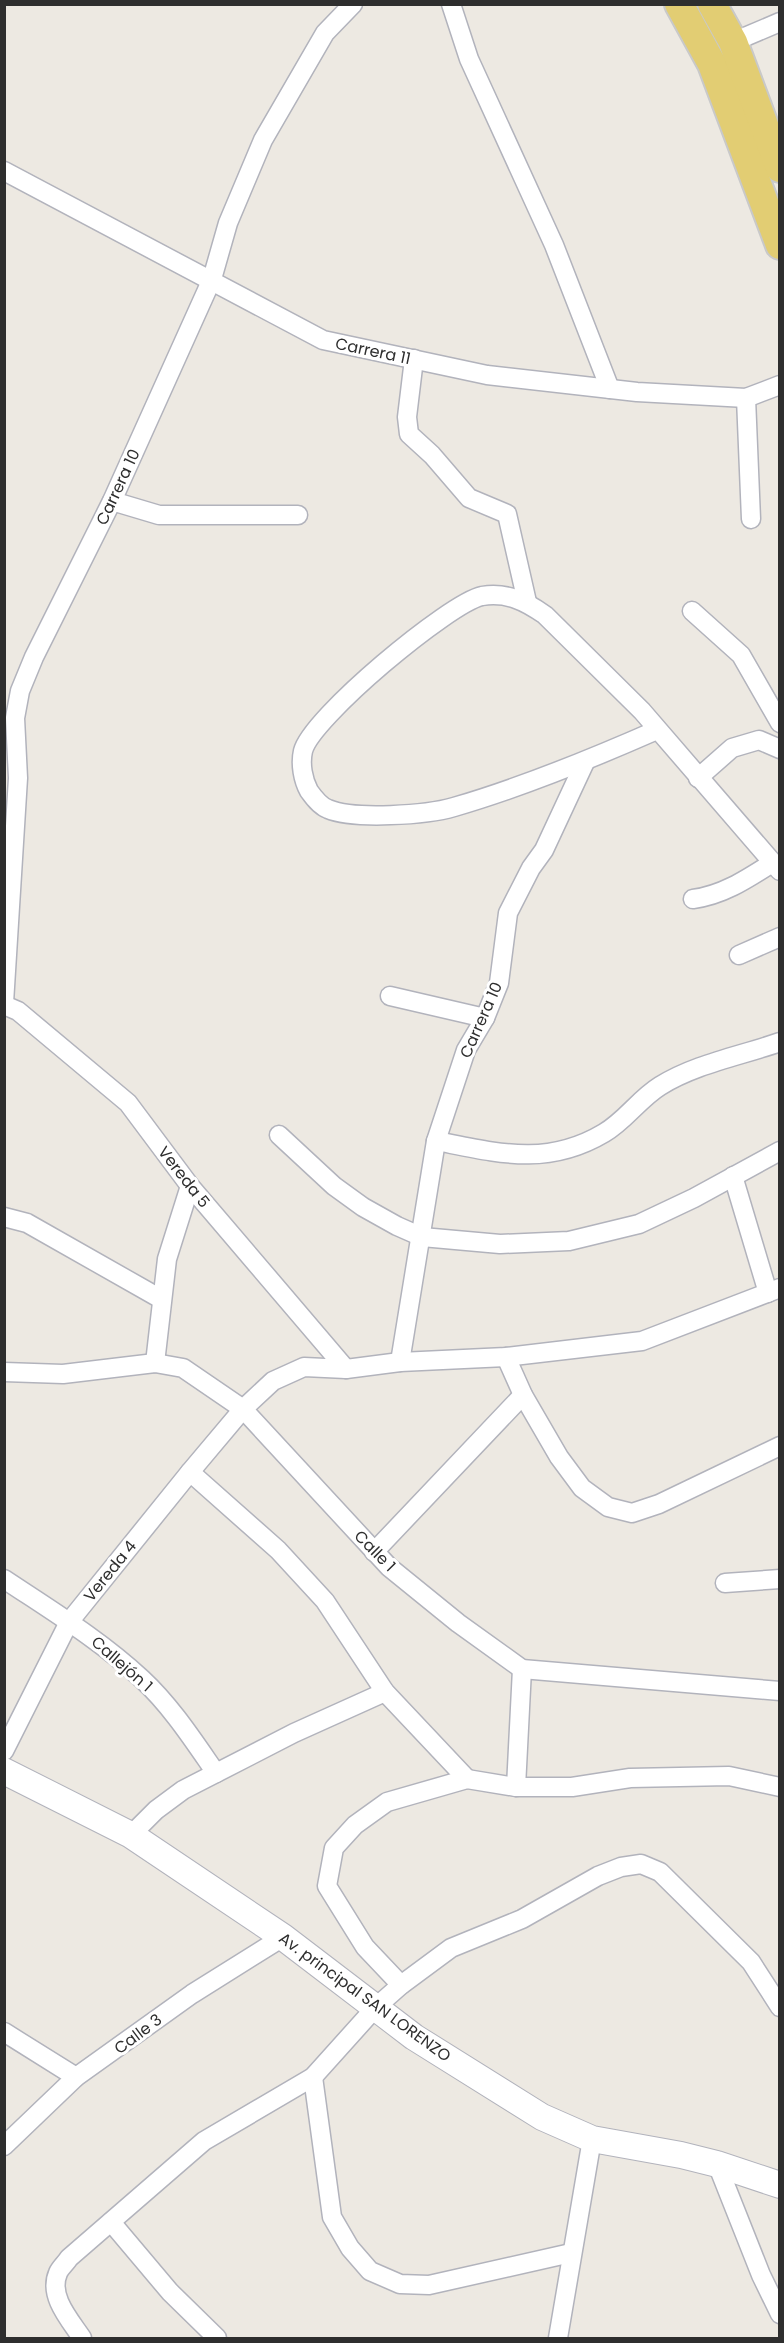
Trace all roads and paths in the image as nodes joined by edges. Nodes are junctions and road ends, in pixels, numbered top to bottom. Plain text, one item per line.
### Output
1 (353, 4) edge
2 (451, 4) edge
3 (679, 4) edge
4 (712, 4) edge
5 (780, 22) edge
6 (733, 42) junction
7 (780, 168) edge
8 (4, 171) edge
9 (780, 245) edge
10 (212, 279) junction
11 (414, 359) junction
12 (780, 385) edge
13 (610, 389) junction
14 (746, 398) junction
15 (112, 501) junction
16 (298, 515) dead end
17 (751, 519) dead end
18 (527, 602) junction
19 (692, 611) dead end
20 (780, 723) edge
21 (657, 730) junction
22 (780, 749) edge
23 (585, 762) junction
24 (11, 777) edge
25 (699, 778) junction
26 (776, 867) edge
27 (693, 899) dead end
28 (780, 937) edge
29 (739, 955) dead end
30 (390, 996) dead end
31 (4, 1004) edge
32 (485, 1018) junction
33 (780, 1042) edge
34 (279, 1135) dead end
35 (436, 1141) junction
36 (780, 1151) edge
37 (733, 1176) junction
38 (190, 1186) junction
39 (4, 1217) edge
40 (422, 1237) junction
41 (774, 1291) edge
42 (161, 1299) junction
43 (506, 1357) junction
44 (400, 1362) junction
45 (155, 1363) junction
46 (346, 1369) junction
47 (4, 1372) edge
48 (523, 1395) junction
49 (243, 1409) junction
50 (780, 1446) edge
51 (190, 1472) junction
52 (374, 1552) junction
53 (4, 1579) edge
54 (780, 1579) edge
55 (725, 1583) dead end
56 (69, 1622) junction
57 (522, 1669) junction
58 (780, 1691) edge
59 (385, 1692) junction
60 (4, 1751) edge
61 (4, 1771) edge
62 (216, 1773) junction
63 (467, 1779) junction
64 (516, 1787) junction
65 (780, 1787) edge
66 (131, 1835) junction
67 (282, 1937) junction
68 (401, 1985) junction
69 (780, 2007) edge
70 (375, 2008) junction
71 (4, 2032) edge
72 (313, 2077) junction
73 (76, 2078) junction
74 (592, 2139) junction
75 (4, 2146) edge
76 (717, 2164) junction
77 (780, 2185) edge
78 (111, 2222) junction
79 (571, 2253) junction
80 (780, 2314) edge
81 (82, 2338) edge
82 (217, 2338) edge
83 (558, 2338) edge

1 - 10 street, Carrera 10
2 - 13 street
3 - 9 main road
4 - 6 main road
5 - 6 street
6 - 7 main road
8 - 10 street, Carrera 11
10 - 11 street, Carrera 11
10 - 15 street, Carrera 10
11 - 13 street, Carrera 11
11 - 18 street
12 - 14 street, Carrera 11
13 - 14 street, Carrera 11
14 - 17 street
15 - 16 street
15 - 24 street, Carrera 10
18 - 21 street
18 - 23 street
19 - 20 street
21 - 23 street
21 - 25 street
22 - 25 street
23 - 32 street, Carrera 10
24 - 31 street, Carrera 10
25 - 26 street
26 - 27 street
28 - 29 street
30 - 32 street
31 - 38 street, Vereda 5
32 - 35 street, Carrera 10
33 - 35 street
34 - 40 street
35 - 40 street, Carrera 10
36 - 37 street
37 - 40 street
37 - 41 street
38 - 42 street
38 - 46 street, Vereda 5
39 - 42 street
40 - 44 street, Carrera 10
41 - 43 street, Vereda 4
42 - 45 street
43 - 44 street, Vereda 4
43 - 48 street
44 - 46 street, Vereda 4
45 - 47 street, Calle 1
45 - 49 street, Calle 1
46 - 49 street, Vereda 4
48 - 50 street
48 - 52 street
49 - 51 street, Vereda 4
49 - 52 street, Calle 1
51 - 56 street, Vereda 4
51 - 59 street
52 - 57 street, Calle 1
53 - 56 street, Callejón 1
54 - 55 street
56 - 60 street, Vereda 4
56 - 62 street, Callejón 1
57 - 58 street
57 - 64 street
59 - 62 street
59 - 63 street
61 - 66 main road, Av. principal SAN LORENZO
62 - 66 street
63 - 64 street
63 - 68 street
64 - 65 street
66 - 67 main road, Av. principal SAN LORENZO
67 - 70 main road, Av. principal SAN LORENZO
67 - 73 street, Calle 3
68 - 69 street
68 - 70 street
70 - 72 street
70 - 74 main road, Av. principal SAN LORENZO
71 - 73 street
72 - 78 street
72 - 79 street
73 - 75 street, Calle 3
74 - 76 main road, Av. principal SAN LORENZO
74 - 79 street
76 - 77 main road, Av. principal SAN LORENZO
76 - 80 street
78 - 81 street
78 - 82 street
79 - 83 street

